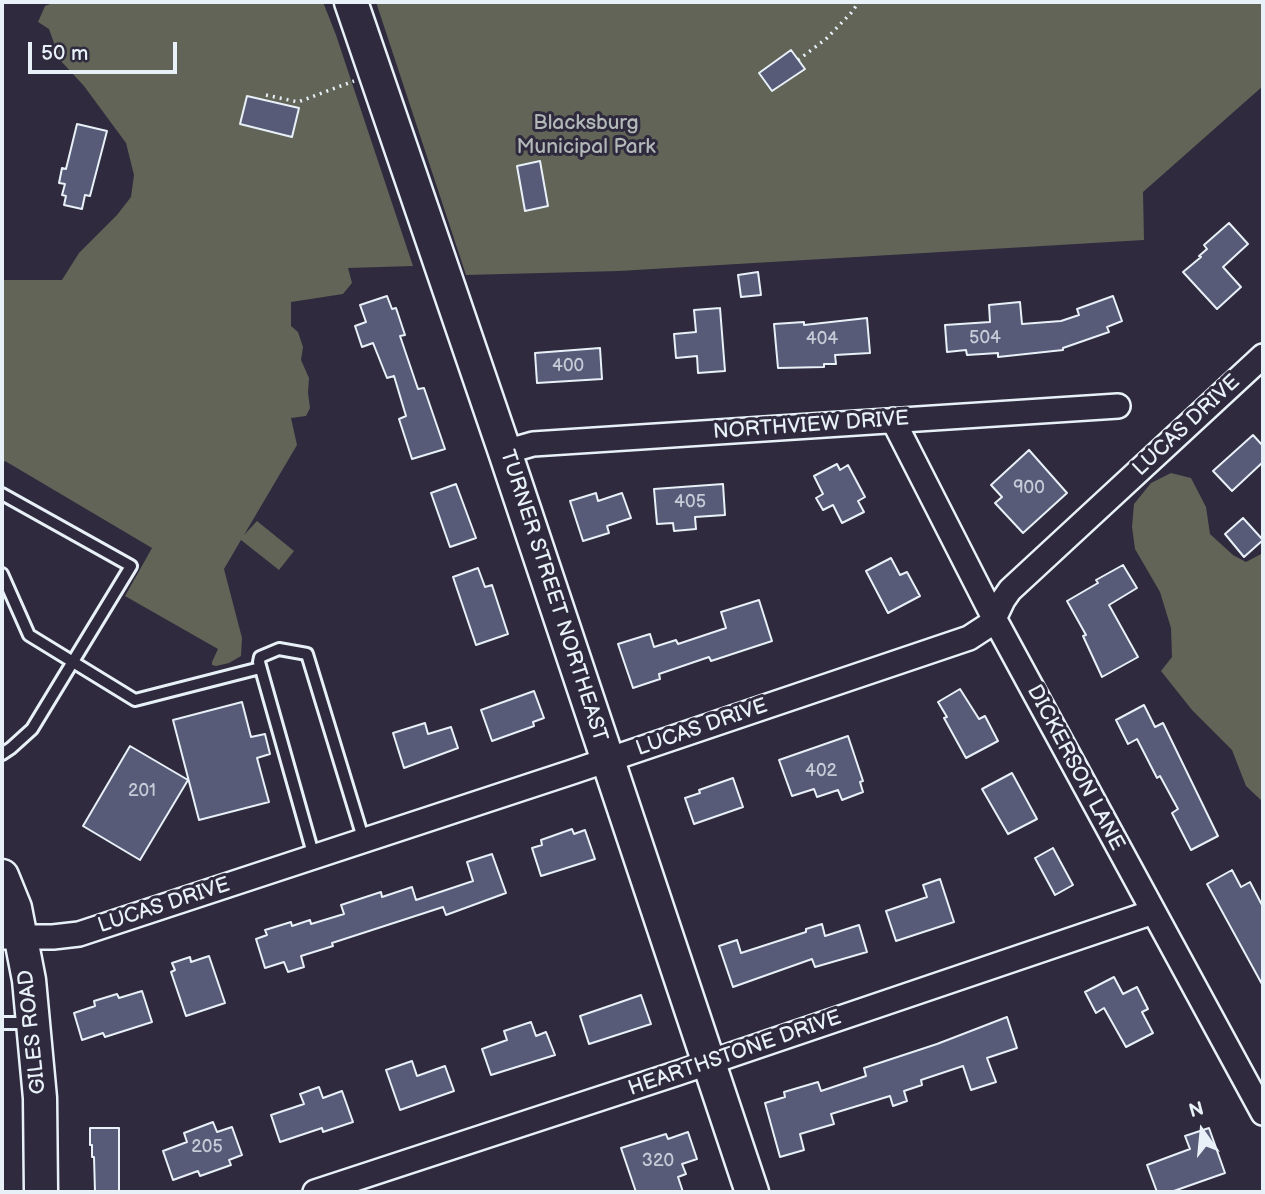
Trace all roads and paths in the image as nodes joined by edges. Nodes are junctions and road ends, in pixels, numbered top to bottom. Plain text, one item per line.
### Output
1 (351, 2) edge
2 (859, 2) edge
3 (798, 60) dead end
4 (358, 79) dead end
5 (266, 95) dead end
6 (1263, 356) edge
7 (1118, 406) dead end
8 (893, 420) junction
9 (505, 452) junction
10 (2, 494) edge
11 (2, 574) edge
12 (994, 618) junction
13 (72, 662) junction
14 (260, 668) junction
15 (2, 754) edge
16 (608, 761) junction
17 (364, 841) junction
18 (314, 857) junction
19 (2, 876) edge
20 (1153, 912) junction
21 (12, 937) edge
22 (2, 1023) edge
23 (34, 1023) junction
24 (709, 1063) junction
25 (1263, 1113) edge
26 (41, 1192) edge
27 (315, 1192) edge
28 (752, 1192) edge

1 - 9 street, TURNER STREET NORTHEAST
2 - 3 path
4 - 5 path
6 - 12 street, LUCAS DRIVE
7 - 8 street, NORTHVIEW DRIVE
8 - 9 street, NORTHVIEW DRIVE
8 - 12 street, DICKERSON LANE
9 - 16 street, TURNER STREET NORTHEAST
10 - 13 lane
11 - 13 lane
12 - 16 street, LUCAS DRIVE
12 - 20 street, DICKERSON LANE
13 - 14 lane
13 - 15 lane
14 - 17 lane
14 - 18 lane
16 - 17 street, LUCAS DRIVE
16 - 24 street, TURNER STREET NORTHEAST
17 - 18 street, LUCAS DRIVE
18 - 21 street, LUCAS DRIVE
19 - 21 street, GILES ROAD
20 - 24 street, HEARTHSTONE DRIVE
20 - 25 street, DICKERSON LANE
21 - 23 street, GILES ROAD
22 - 23 lane
23 - 26 street, GILES ROAD
24 - 27 street, HEARTHSTONE DRIVE
24 - 28 street, TURNER STREET NORTHEAST

